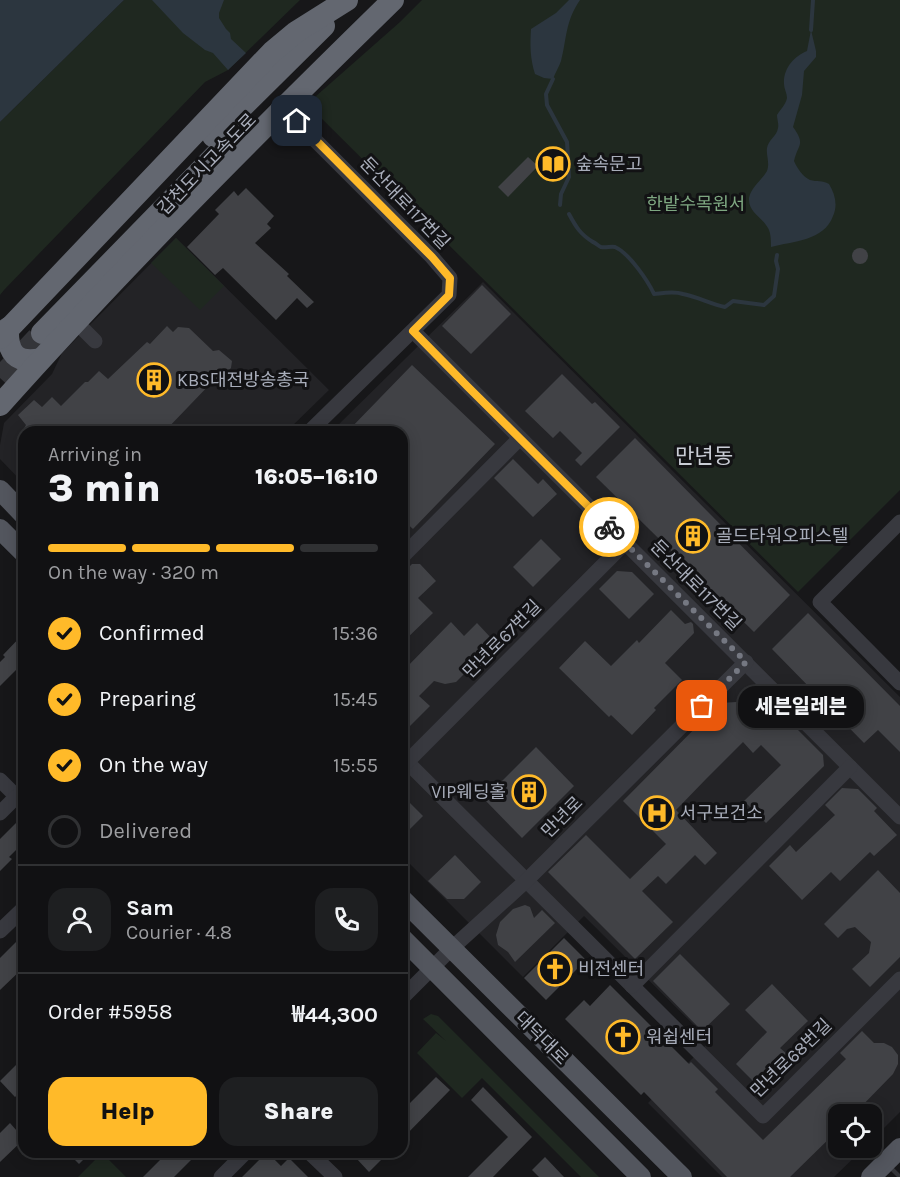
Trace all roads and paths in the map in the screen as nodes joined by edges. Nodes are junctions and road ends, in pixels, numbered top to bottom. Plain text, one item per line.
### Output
1 (327, 0) edge
2 (349, 0) edge
3 (376, 0) edge
4 (393, 0) edge
5 (296, 32) junction
6 (283, 108) junction
7 (76, 322) junction
8 (20, 330) edge
9 (413, 331) junction
10 (95, 341) dead end
11 (41, 359) junction
12 (0, 405) edge
13 (315, 426) edge
14 (520, 438) junction
15 (0, 490) edge
16 (18, 509) edge
17 (900, 522) edge
18 (0, 529) edge
19 (626, 543) junction
20 (18, 548) edge
21 (408, 551) edge
22 (746, 662) junction
23 (900, 683) edge
24 (408, 756) edge
25 (408, 764) edge
26 (850, 767) junction
27 (0, 780) edge
28 (18, 798) edge
29 (18, 801) edge
30 (0, 813) edge
31 (900, 817) edge
32 (526, 880) junction
33 (408, 905) edge
34 (18, 914) edge
35 (0, 932) edge
36 (408, 944) edge
37 (452, 949) junction
38 (432, 968) junction
39 (900, 979) edge
40 (632, 986) junction
41 (408, 992) edge
42 (900, 1148) edge
43 (240, 1158) edge
44 (315, 1158) edge
45 (220, 1177) edge
46 (335, 1177) edge
47 (641, 1177) edge
48 (682, 1177) edge
49 (871, 1177) edge

1 - 5 highway
2 - 5 highway
2 - 8 highway, 갑천도시고속도로
3 - 8 highway, 갑천도시고속도로
4 - 6 highway
5 - 8 highway
6 - 7 highway
6 - 9 street, 둔산대로117번길
7 - 10 street
7 - 11 highway
8 - 11 highway
9 - 13 street, 둔산대로117번길
9 - 14 street, 둔산대로117번길
11 - 12 highway
14 - 19 street, 둔산대로117번길
14 - 21 street
15 - 16 main road
17 - 23 street
18 - 20 main road
19 - 22 street, 둔산대로117번길
19 - 24 street, 만년로67번길
22 - 26 street, 둔산대로117번길
22 - 32 street, 만년로
25 - 32 street, 만년로67번길
26 - 31 street, 둔산대로117번길
26 - 40 street
27 - 28 street
29 - 30 street
32 - 37 street, 만년로
32 - 40 street, 만년로68번길
33 - 37 main road, 대덕대로
34 - 35 street
36 - 38 main road, 대덕대로
37 - 38 street, 만년로
37 - 48 main road, 대덕대로
38 - 41 street, 만년로
38 - 47 main road, 대덕대로
39 - 40 street, 만년로68번길
42 - 49 main road
43 - 45 street
44 - 46 street

